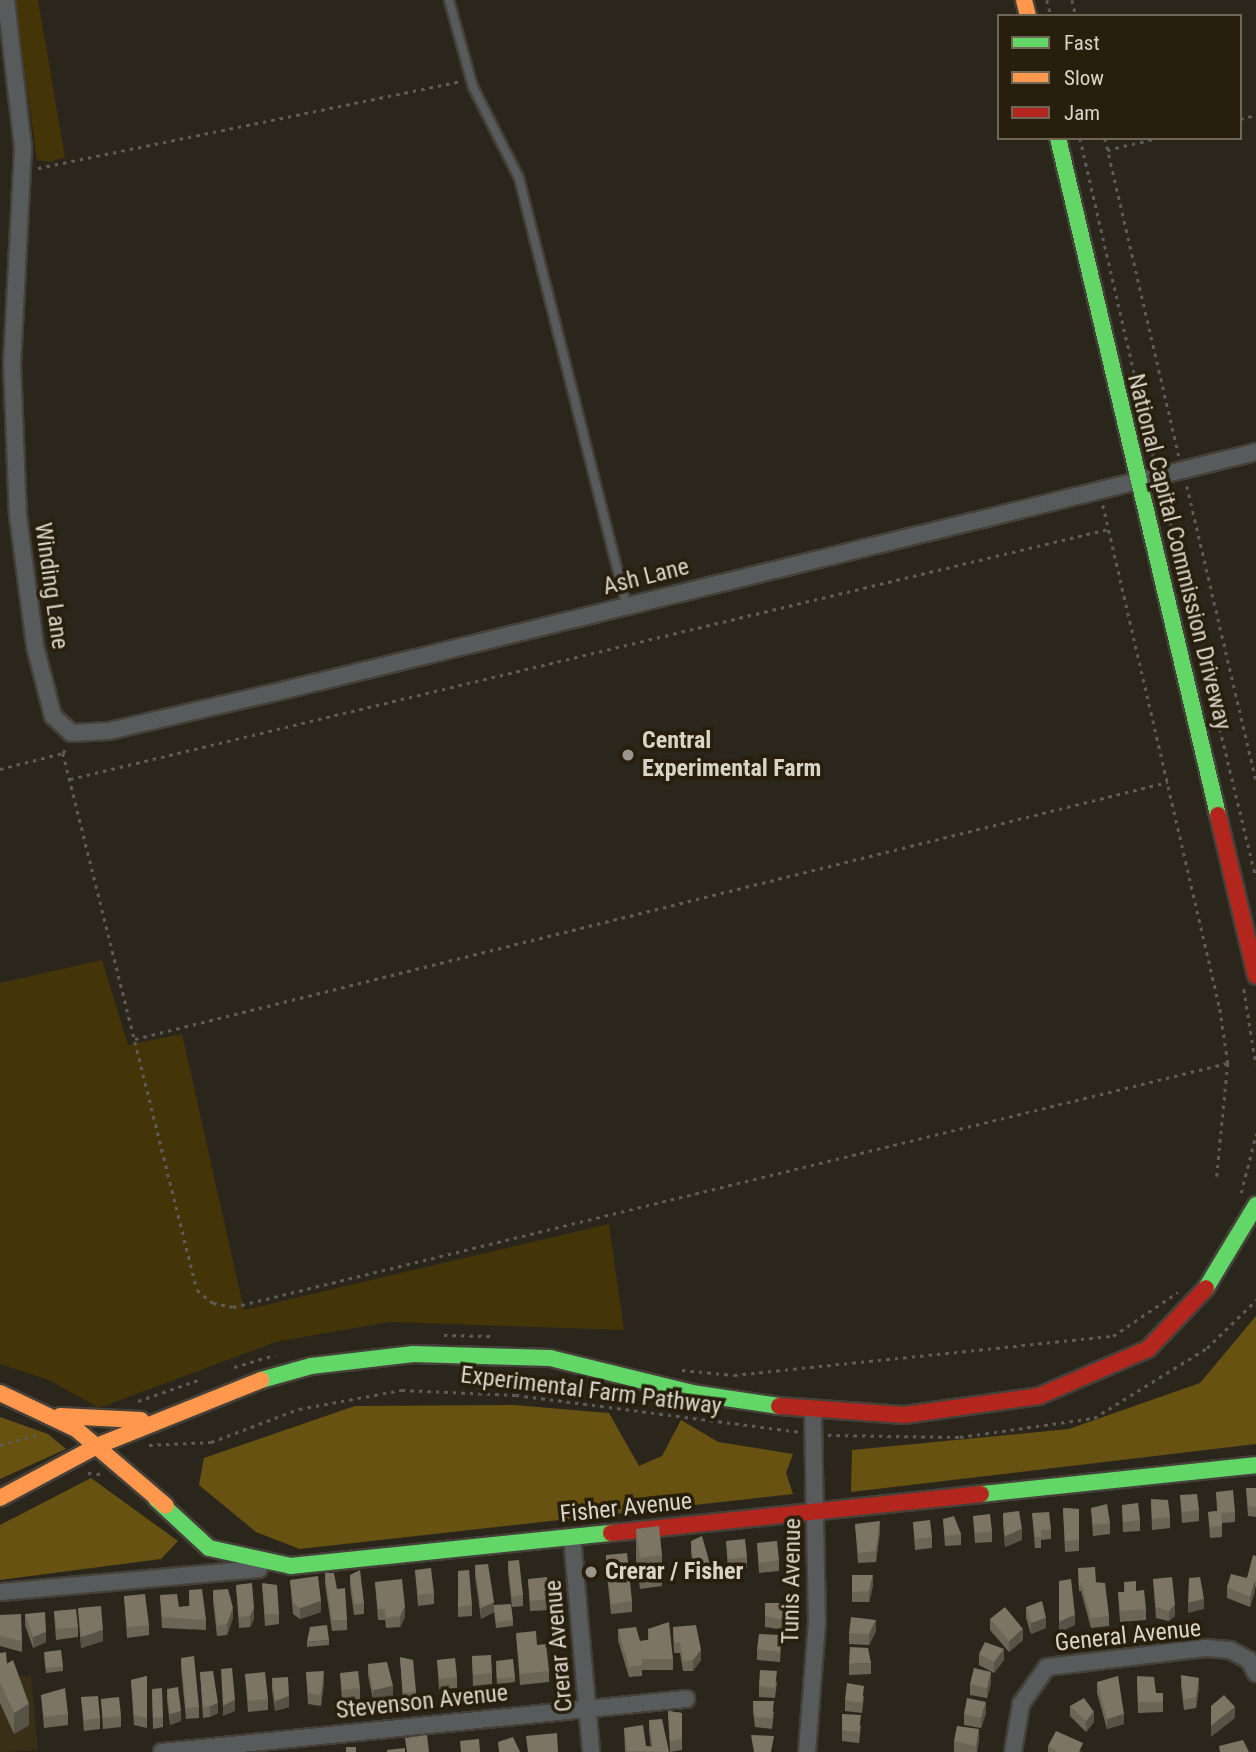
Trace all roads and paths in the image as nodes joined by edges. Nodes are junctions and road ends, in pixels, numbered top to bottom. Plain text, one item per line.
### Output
1 (6, 0) edge
2 (449, 0) edge
3 (470, 79) junction
4 (1058, 140) edge
5 (1080, 140) edge
6 (1105, 140) edge
7 (1150, 140) edge
8 (1107, 150) junction
9 (22, 170) junction
10 (1256, 452) edge
11 (1183, 469) junction
12 (1158, 475) junction
13 (1142, 479) junction
14 (1100, 489) junction
15 (1108, 528) junction
16 (626, 605) junction
17 (71, 733) junction
18 (64, 753) junction
19 (0, 769) edge
20 (70, 779) junction
21 (1256, 780) edge
22 (1167, 782) junction
23 (1256, 878) edge
24 (1256, 976) edge
25 (135, 1039) junction
26 (1228, 1063) junction
27 (1256, 1134) edge
28 (1217, 1176) dead end
29 (1236, 1203) dead end
30 (1256, 1205) edge
31 (1188, 1284) dead end
32 (434, 1336) dead end
33 (500, 1337) dead end
34 (288, 1352) dead end
35 (670, 1367) dead end
36 (223, 1371) dead end
37 (210, 1376) dead end
38 (0, 1393) edge
39 (132, 1403) dead end
40 (813, 1411) junction
41 (156, 1419) junction
42 (51, 1423) junction
43 (802, 1432) dead end
44 (0, 1446) edge
45 (97, 1446) junction
46 (139, 1446) dead end
47 (1256, 1465) edge
48 (19, 1486) junction
49 (0, 1492) edge
50 (0, 1498) edge
51 (156, 1499) junction
52 (816, 1511) junction
53 (572, 1537) junction
54 (344, 1558) junction
55 (291, 1566) junction
56 (0, 1592) edge
57 (1256, 1673) edge
58 (686, 1699) dead end
59 (587, 1707) junction
60 (162, 1752) edge
61 (591, 1752) edge
62 (807, 1752) edge
63 (1013, 1752) edge

1 - 9 street, Winding Lane
2 - 3 lane
3 - 9 path
3 - 16 lane
4 - 13 street, National Capital Commission Driveway
5 - 12 path
6 - 8 path
7 - 8 path
8 - 11 path
9 - 17 street, Winding Lane
10 - 11 street, Ash Lane
11 - 12 street, Ash Lane
11 - 21 path
12 - 13 street, Ash Lane
12 - 23 path
13 - 14 street, Ash Lane
13 - 24 street, National Capital Commission Driveway
14 - 15 path
14 - 16 street, Ash Lane
15 - 20 path
15 - 22 path
16 - 17 street, Ash Lane
17 - 18 path
18 - 19 path
18 - 20 path
20 - 25 path
22 - 25 path
22 - 26 path
25 - 26 path
26 - 28 path
27 - 29 path
30 - 40 street
31 - 35 path
32 - 33 path
34 - 36 path
37 - 39 path
38 - 42 street
40 - 41 street
40 - 52 street, Tunis Avenue
41 - 42 street
41 - 45 street
42 - 44 path
42 - 45 street
43 - 46 path, Experimental Farm Pathway
45 - 48 street
45 - 51 street
47 - 52 street, Fisher Avenue
48 - 49 street
48 - 50 street
51 - 54 street
51 - 55 street
52 - 53 street, Fisher Avenue
52 - 62 street, Tunis Avenue
53 - 54 street, Fisher Avenue
53 - 59 street, Crerar Avenue
54 - 55 street, Fisher Avenue
55 - 56 street, Fisher Avenue
57 - 63 street, General Avenue
58 - 59 street, Stevenson Avenue
59 - 60 street, Stevenson Avenue
59 - 61 street, Crerar Avenue

